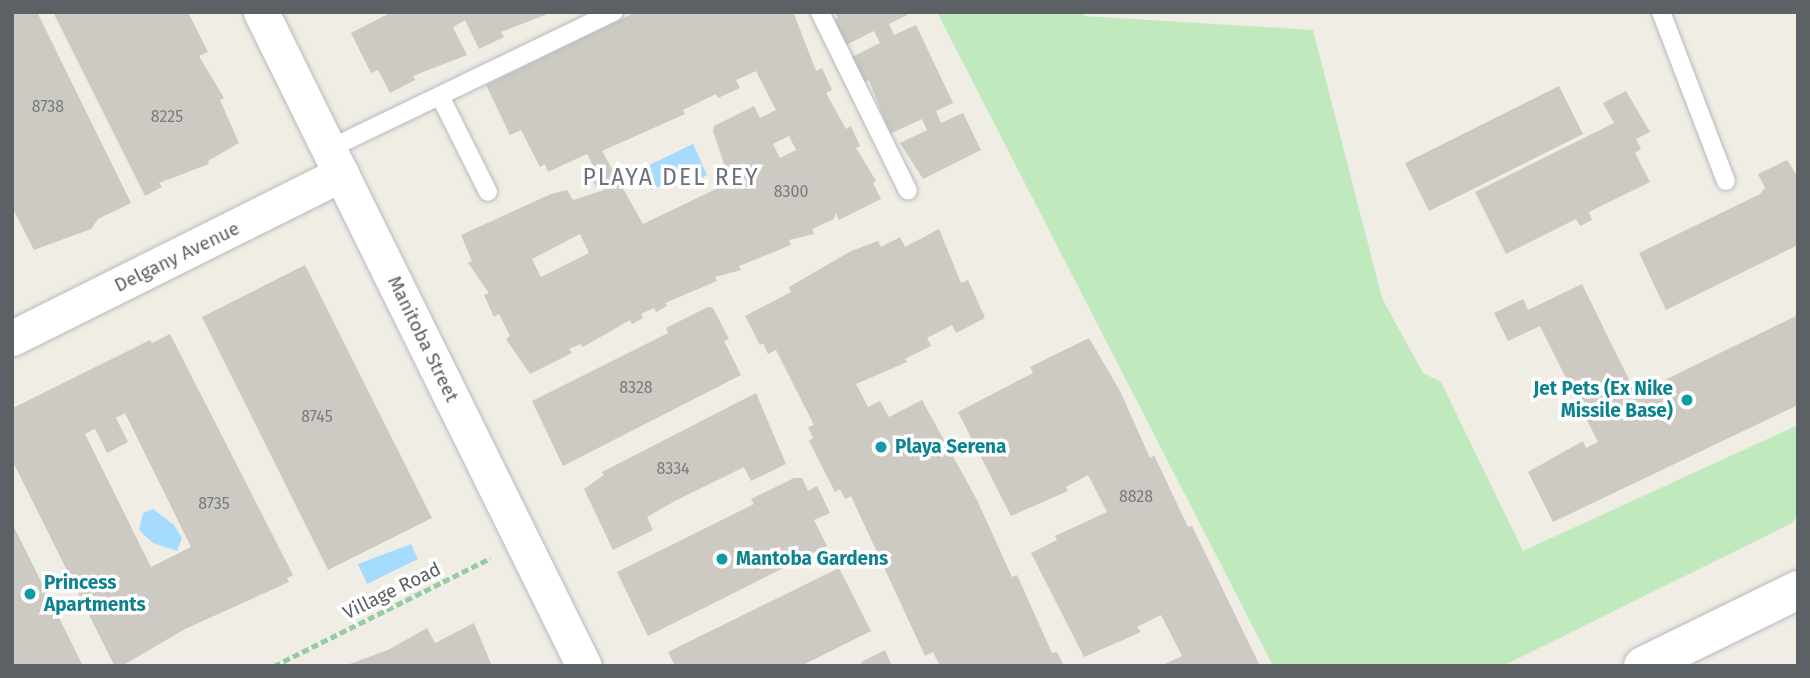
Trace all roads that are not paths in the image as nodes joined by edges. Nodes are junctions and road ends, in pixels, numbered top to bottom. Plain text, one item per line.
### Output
1 (261, 12) edge
2 (614, 12) edge
3 (820, 12) edge
4 (1661, 12) edge
5 (440, 96) junction
6 (335, 162) junction
7 (1726, 181) dead end
8 (908, 191) dead end
9 (488, 192) dead end
10 (12, 338) edge
11 (1798, 590) edge
12 (584, 666) edge
13 (1643, 666) edge

1 - 6 street, Manitoba Street
2 - 5 lane
3 - 8 lane
4 - 7 lane
5 - 6 lane
5 - 9 lane
6 - 10 street, Delgany Avenue
6 - 12 street, Manitoba Street
11 - 13 main road

